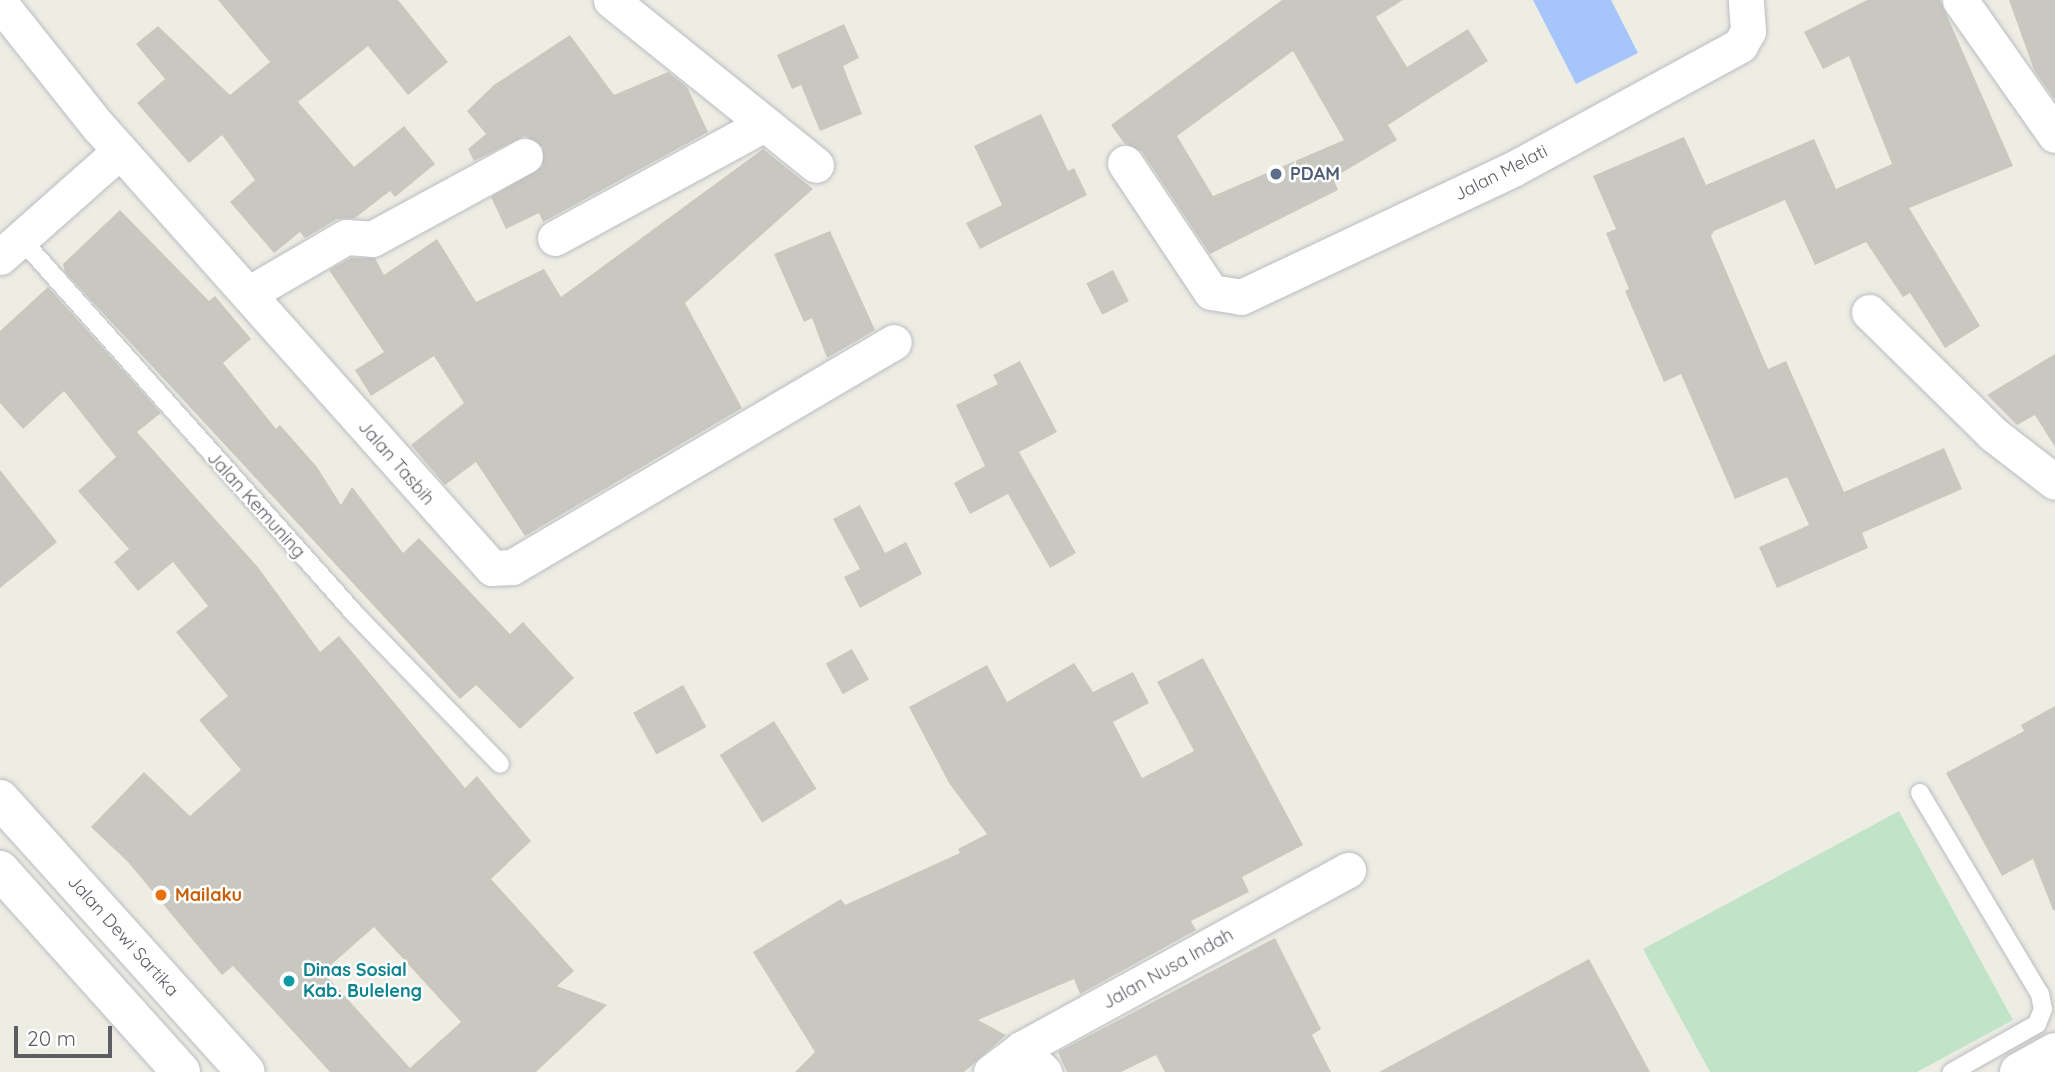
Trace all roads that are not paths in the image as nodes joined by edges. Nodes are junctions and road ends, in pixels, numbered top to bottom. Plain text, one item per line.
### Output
1 (611, 0) edge
2 (1746, 0) edge
3 (1960, 0) edge
4 (0, 3) edge
5 (764, 124) junction
6 (2055, 135) edge
7 (120, 151) junction
8 (526, 156) dead end
9 (1125, 163) dead end
10 (816, 165) dead end
11 (555, 238) dead end
12 (10, 248) edge
13 (248, 293) junction
14 (1869, 312) dead end
15 (894, 342) dead end
16 (2055, 482) edge
17 (500, 764) dead end
18 (1920, 793) dead end
19 (0, 800) edge
20 (40, 844) junction
21 (1348, 870) dead end
22 (2, 872) edge
23 (2055, 1052) edge
24 (1033, 1060) edge
25 (181, 1072) edge
26 (246, 1072) edge
27 (991, 1072) edge
28 (1952, 1072) edge
29 (2020, 1072) edge

1 - 5 street
2 - 9 street, Jalan Melati
3 - 6 street
4 - 7 street, Jalan Tasbih
5 - 10 street
5 - 11 street
7 - 12 street
7 - 13 street, Jalan Tasbih
8 - 13 street
12 - 17 lane, Jalan Kemuning
13 - 15 street, Jalan Tasbih
14 - 16 street
18 - 28 lane
19 - 20 street, Jalan Dewi Sartika
20 - 22 street
20 - 26 street, Jalan Dewi Sartika
21 - 24 street, Jalan Nusa Indah
22 - 25 street
23 - 29 street
24 - 27 street, Jalan Nusa Indah

